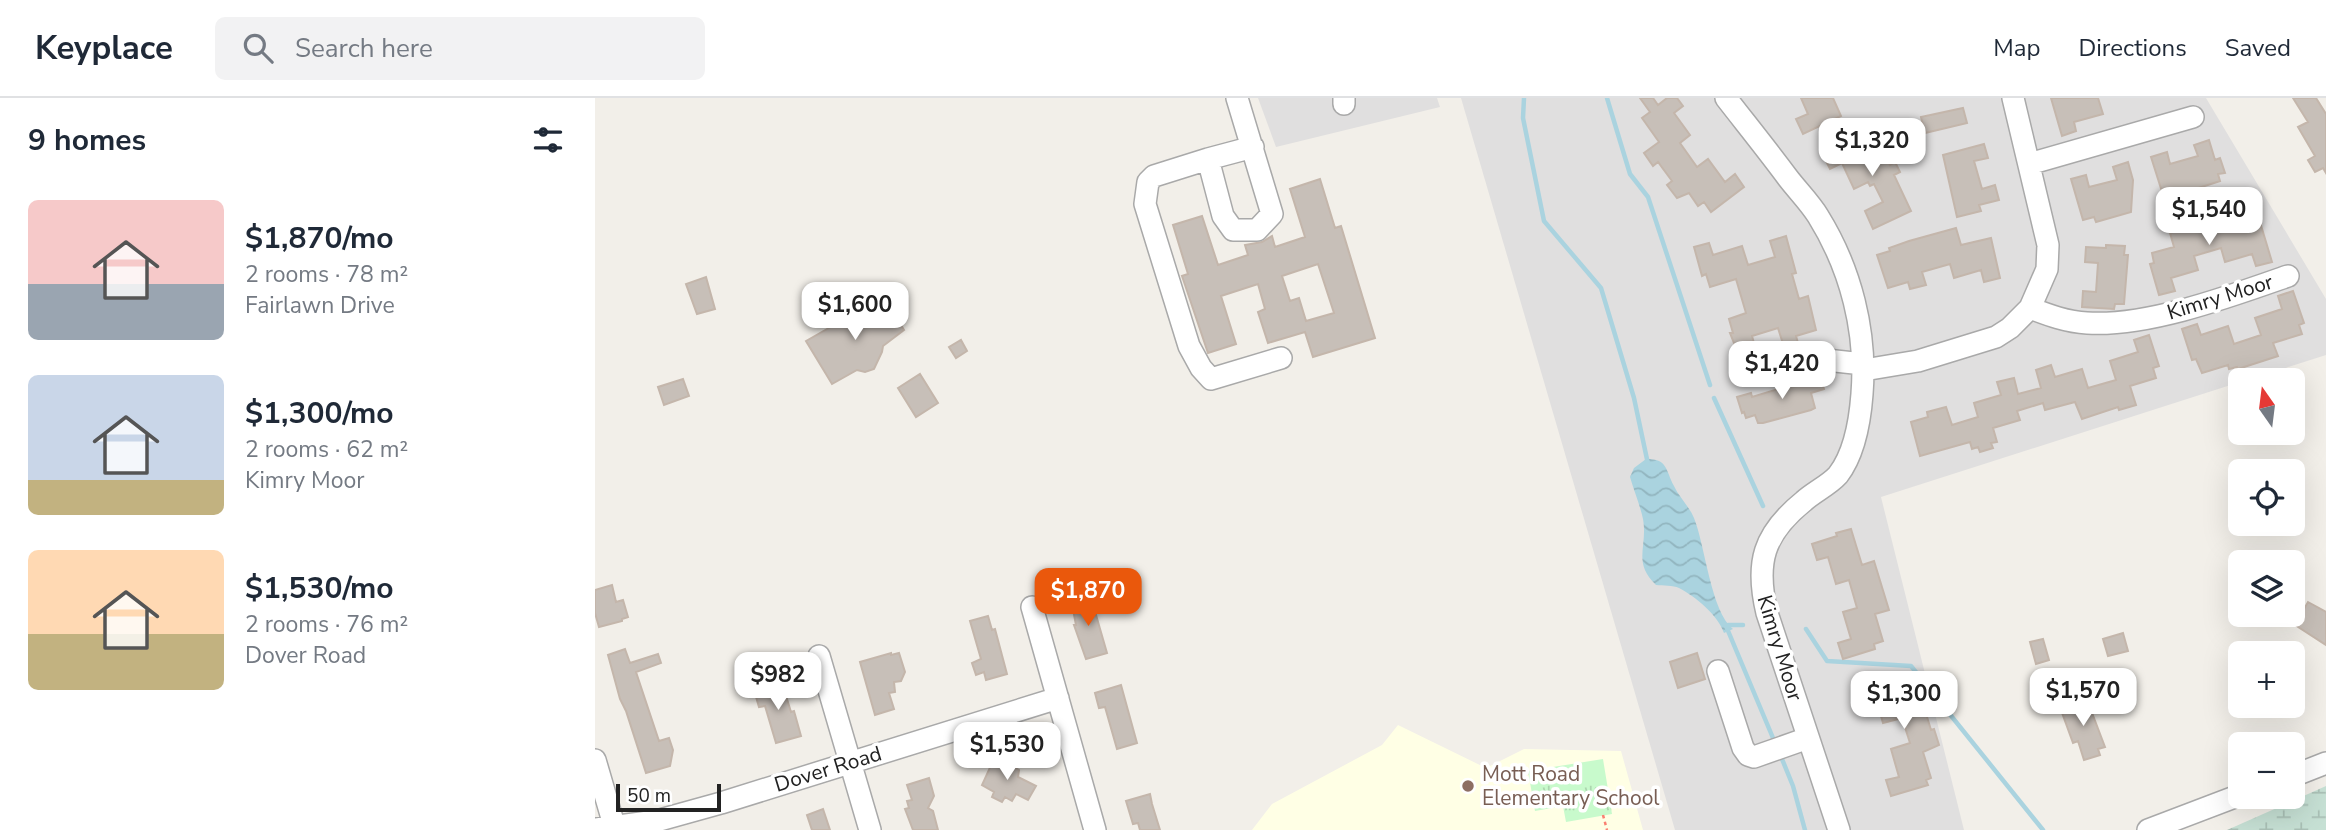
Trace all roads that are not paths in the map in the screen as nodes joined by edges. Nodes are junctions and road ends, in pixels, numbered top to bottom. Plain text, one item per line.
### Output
1 (1237, 98) edge
2 (1726, 98) edge
3 (2013, 98) edge
4 (2193, 117) dead end
5 (1253, 147) junction
6 (1208, 159) junction
7 (2029, 164) junction
8 (2288, 275) dead end
9 (2029, 308) junction
10 (1281, 358) dead end
11 (1864, 367) junction
12 (1748, 372) dead end
13 (1033, 607) dead end
14 (819, 656) dead end
15 (1718, 671) dead end
16 (1058, 698) junction
17 (1808, 738) junction
18 (595, 760) edge
19 (850, 762) junction
20 (2326, 763) edge
21 (2305, 771) edge
22 (2228, 800) edge
23 (604, 827) edge
24 (870, 830) edge
25 (1095, 830) edge
26 (1839, 830) edge
27 (2148, 830) edge

1 - 5 street
2 - 11 street, Kimry Moor
3 - 7 street
4 - 7 street
5 - 6 street
5 - 6 street
6 - 10 street
7 - 9 street
8 - 9 street, Kimry Moor
9 - 11 street
11 - 12 street
11 - 17 street, Kimry Moor
13 - 16 street
14 - 19 street
15 - 17 street
16 - 19 street, Dover Road
16 - 25 street
17 - 26 street, Kimry Moor
18 - 23 street
19 - 23 street, Dover Road
19 - 24 street
20 - 21 street
22 - 27 street

